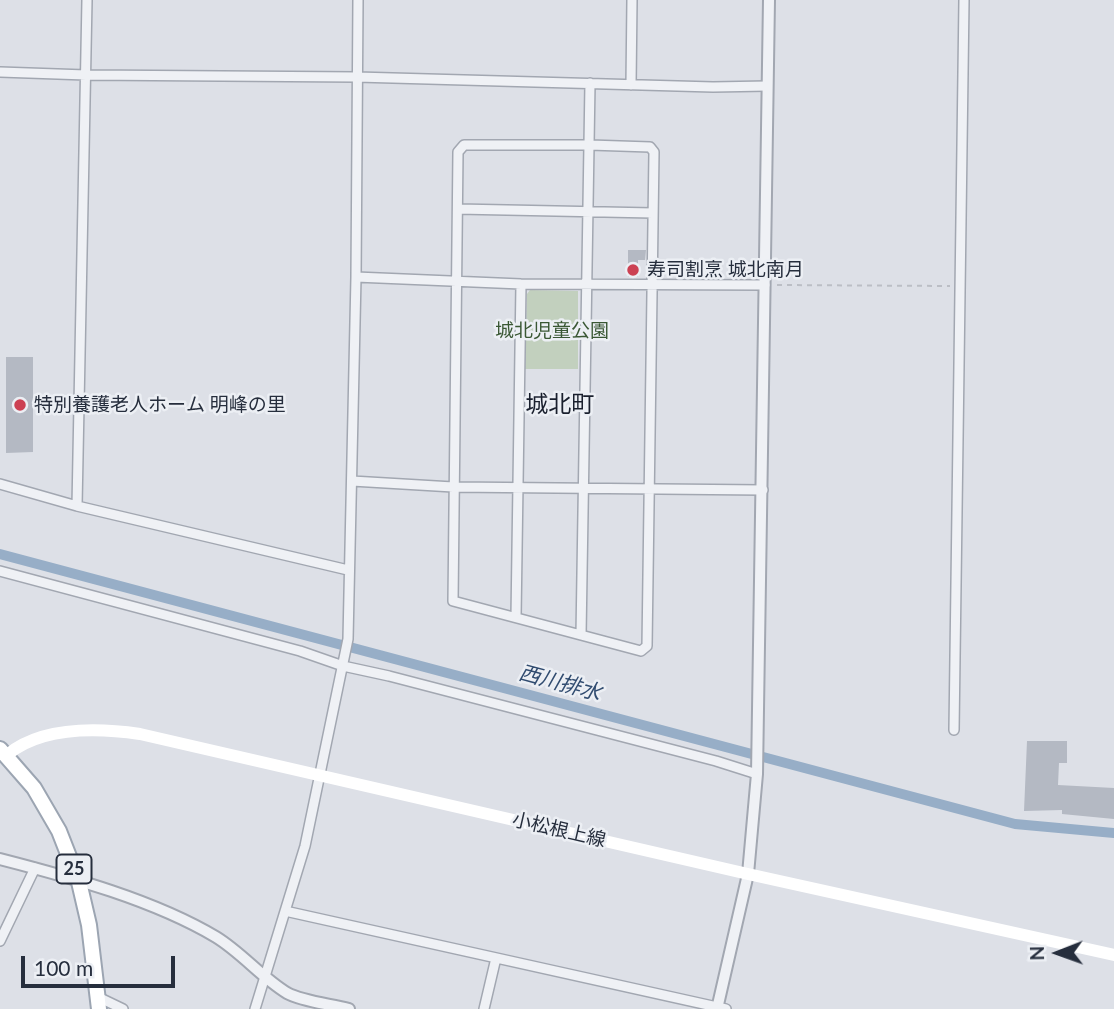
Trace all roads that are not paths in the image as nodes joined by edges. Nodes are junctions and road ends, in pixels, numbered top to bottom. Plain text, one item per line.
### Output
1 (87, 0) edge
2 (358, 0) edge
3 (632, 0) edge
4 (769, 0) edge
5 (964, 0) edge
6 (0, 72) edge
7 (86, 75) junction
8 (357, 76) junction
9 (590, 83) junction
10 (631, 85) junction
11 (767, 86) junction
12 (590, 145) junction
13 (458, 209) junction
14 (589, 213) junction
15 (653, 213) junction
16 (356, 277) junction
17 (456, 282) junction
18 (521, 284) junction
19 (586, 285) junction
20 (765, 285) junction
21 (652, 286) junction
22 (352, 481) junction
23 (0, 484) edge
24 (519, 486) junction
25 (583, 486) junction
26 (453, 487) junction
27 (650, 488) junction
28 (763, 490) junction
29 (77, 506) junction
30 (348, 570) junction
31 (0, 571) edge
32 (516, 617) junction
33 (581, 635) junction
34 (344, 662) junction
35 (954, 730) dead end
36 (4, 752) edge
37 (757, 769) junction
38 (321, 775) junction
39 (0, 859) edge
40 (36, 868) junction
41 (748, 874) junction
42 (79, 882) junction
43 (285, 911) junction
44 (0, 941) edge
45 (1114, 955) edge
46 (496, 958) junction
47 (264, 977) junction
48 (98, 1003) edge
49 (342, 1008) edge
50 (720, 1008) edge
51 (123, 1009) edge
52 (255, 1009) edge
53 (484, 1009) edge

1 - 7 street
2 - 8 street
3 - 10 street
4 - 11 street
5 - 35 street
6 - 7 street
7 - 8 street
7 - 29 street
8 - 9 street
8 - 16 street
9 - 10 street
9 - 12 street
10 - 11 street
11 - 20 street
12 - 13 street
12 - 14 street
12 - 15 street
13 - 14 street
13 - 17 street
14 - 15 street
14 - 19 street
15 - 21 street
16 - 17 street
16 - 22 street
17 - 18 street
17 - 26 street
18 - 19 street
18 - 24 street
19 - 21 street
19 - 25 street
20 - 21 street
20 - 28 street
21 - 27 street
22 - 26 street
22 - 30 street
23 - 29 street
24 - 25 street
24 - 26 street
24 - 32 street
25 - 27 street
25 - 33 street
26 - 32 street
27 - 28 street
27 - 33 street
28 - 37 street
29 - 30 street
30 - 34 street
31 - 34 street
32 - 33 street
34 - 37 street
34 - 38 street
36 - 38 main road, 小松根上線
36 - 42 main road, 25
37 - 41 street
38 - 41 main road, 小松根上線
38 - 43 street
39 - 40 street
40 - 42 street
40 - 44 street
41 - 45 main road, 小松根上線
41 - 50 street
42 - 47 street
42 - 48 main road, 25
43 - 46 street
43 - 47 street
46 - 50 street
46 - 53 street
47 - 49 street
47 - 52 street
48 - 51 street

